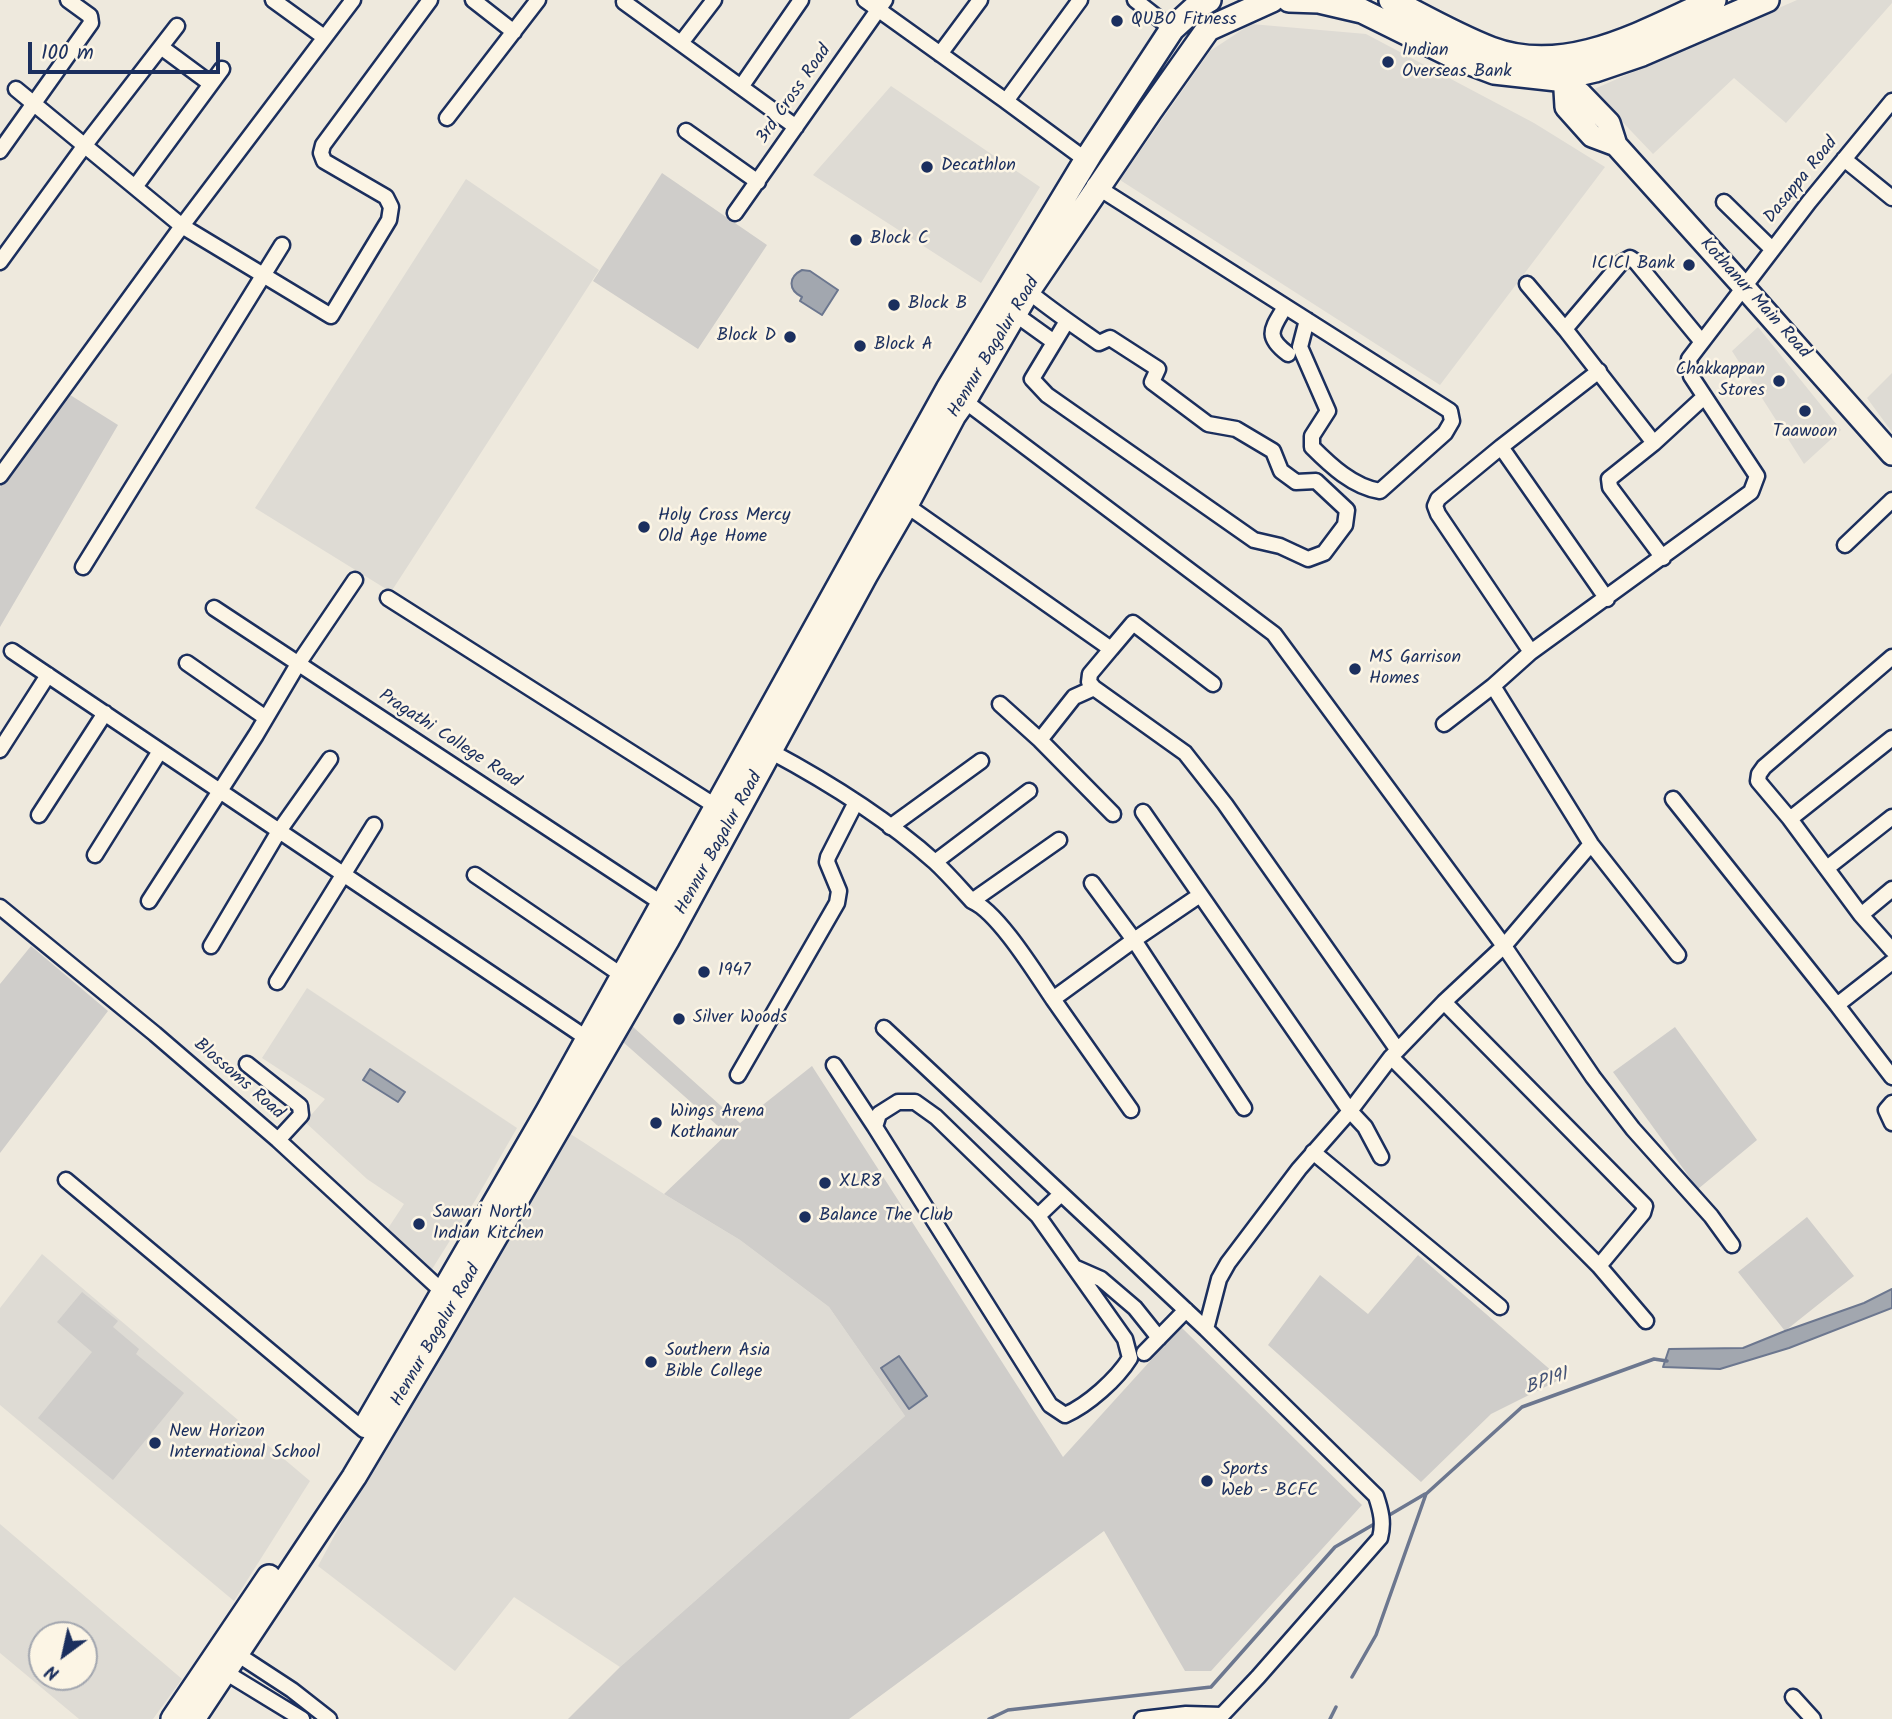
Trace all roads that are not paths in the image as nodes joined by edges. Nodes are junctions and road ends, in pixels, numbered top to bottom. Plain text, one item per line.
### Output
1 (68, 0) edge
2 (273, 0) edge
3 (353, 0) edge
4 (430, 0) edge
5 (472, 0) edge
6 (538, 0) edge
7 (625, 0) edge
8 (714, 0) edge
9 (801, 0) edge
10 (865, 0) edge
11 (980, 0) edge
12 (1080, 0) edge
13 (1135, 0) edge
14 (1272, 0) edge
15 (1289, 0) edge
16 (1391, 0) edge
17 (1714, 0) edge
18 (1767, 0) edge
19 (1200, 3) edge
20 (882, 5) edge
21 (177, 26) dead end
22 (1172, 29) junction
23 (1208, 29) junction
24 (514, 32) junction
25 (324, 37) junction
26 (681, 44) junction
27 (161, 47) junction
28 (940, 54) junction
29 (222, 69) dead end
30 (1559, 76) junction
31 (211, 84) junction
32 (741, 87) junction
33 (16, 89) dead end
34 (1006, 101) junction
35 (34, 103) junction
36 (1889, 111) edge
37 (447, 118) dead end
38 (796, 127) junction
39 (686, 131) dead end
40 (85, 145) junction
41 (0, 151) edge
42 (1844, 159) junction
43 (1082, 167) junction
44 (758, 182) junction
45 (135, 187) junction
46 (1098, 187) junction
47 (1892, 198) edge
48 (1724, 202) dead end
49 (735, 213) dead end
50 (182, 226) junction
51 (282, 245) dead end
52 (1772, 250) junction
53 (0, 262) edge
54 (264, 275) junction
55 (1527, 284) dead end
56 (1744, 286) junction
57 (1028, 291) junction
58 (1285, 307) junction
59 (1014, 314) junction
60 (1307, 320) junction
61 (1067, 321) junction
62 (1565, 329) junction
63 (1054, 342) junction
64 (1702, 342) junction
65 (1288, 354) dead end
66 (1599, 371) junction
67 (956, 395) junction
68 (1704, 397) junction
69 (1654, 443) junction
70 (1501, 447) junction
71 (1892, 454) edge
72 (0, 476) edge
73 (1892, 500) edge
74 (906, 505) junction
75 (1845, 544) dead end
76 (1663, 558) junction
77 (83, 566) dead end
78 (355, 580) dead end
79 (388, 598) dead end
80 (1607, 599) junction
81 (214, 608) dead end
82 (1111, 649) junction
83 (12, 651) dead end
84 (1531, 652) junction
85 (1892, 657) edge
86 (187, 663) dead end
87 (298, 664) junction
88 (48, 676) junction
89 (1213, 684) dead end
90 (1493, 686) junction
91 (1094, 688) junction
92 (1000, 704) dead end
93 (105, 713) junction
94 (266, 718) junction
95 (1444, 724) dead end
96 (1892, 738) edge
97 (1040, 740) junction
98 (0, 751) edge
99 (160, 751) junction
100 (770, 751) junction
101 (330, 759) dead end
102 (981, 761) dead end
103 (220, 791) junction
104 (1029, 791) dead end
105 (1673, 799) dead end
106 (856, 802) junction
107 (717, 807) junction
108 (1143, 812) dead end
109 (1114, 814) dead end
110 (39, 815) dead end
111 (1892, 817) edge
112 (1790, 819) junction
113 (374, 825) dead end
114 (891, 827) junction
115 (279, 831) junction
116 (1059, 840) dead end
117 (1591, 844) junction
118 (95, 855) dead end
119 (935, 862) junction
120 (1827, 868) junction
121 (344, 875) junction
122 (475, 875) dead end
123 (1092, 883) dead end
124 (1892, 889) edge
125 (1200, 895) junction
126 (149, 901) dead end
127 (972, 901) junction
128 (663, 904) junction
129 (0, 907) edge
130 (1861, 915) junction
131 (1134, 940) junction
132 (211, 946) dead end
133 (1504, 946) junction
134 (1892, 950) edge
135 (1678, 955) dead end
136 (1892, 962) edge
137 (623, 976) junction
138 (277, 982) dead end
139 (1053, 999) junction
140 (1444, 1002) junction
141 (1837, 1005) junction
142 (884, 1028) dead end
143 (588, 1039) junction
144 (1394, 1053) junction
145 (247, 1064) dead end
146 (834, 1065) dead end
147 (738, 1075) dead end
148 (1892, 1077) edge
149 (1892, 1102) edge
150 (1244, 1108) dead end
151 (1131, 1110) dead end
152 (1350, 1111) junction
153 (1892, 1123) edge
154 (875, 1128) junction
155 (278, 1140) junction
156 (1313, 1153) junction
157 (1381, 1157) dead end
158 (66, 1180) dead end
159 (1061, 1194) junction
160 (1038, 1216) junction
161 (1732, 1245) dead end
162 (1599, 1266) junction
163 (1075, 1268) junction
164 (443, 1292) junction
165 (1500, 1307) dead end
166 (1186, 1310) junction
167 (1646, 1321) dead end
168 (1206, 1329) junction
169 (428, 1337) junction
170 (1159, 1338) junction
171 (1144, 1353) dead end
172 (364, 1430) junction
173 (231, 1663) junction
174 (1793, 1697) dead end
175 (173, 1719) edge
176 (192, 1719) edge
177 (302, 1719) edge
178 (329, 1719) edge
179 (1142, 1719) edge
180 (1813, 1719) edge

1 - 35 street
2 - 25 street
3 - 25 street
4 - 54 street
5 - 24 street
6 - 24 street
7 - 26 street
8 - 26 street
9 - 32 street
10 - 20 street
11 - 28 street
12 - 34 street
13 - 22 street
14 - 23 main road
15 - 30 main road
16 - 30 main road
17 - 30 main road
18 - 30 main road
19 - 22 main road, Hennur Bagalur Road
19 - 23 main road
20 - 28 street
20 - 38 street, 3rd Cross Road
21 - 27 street
22 - 43 main road, Hennur Bagalur Road
23 - 46 main road, Hennur Bagalur Road
24 - 37 street
25 - 50 street
26 - 32 street
27 - 31 street
27 - 40 street
28 - 34 street
29 - 31 street
30 - 56 main road, Kothanur Main Road
31 - 45 street
32 - 38 street
33 - 35 street
34 - 43 street
35 - 40 street
35 - 41 street
36 - 42 street, Dasappa Road
38 - 44 street, 3rd Cross Road
39 - 44 street
40 - 45 street
40 - 53 street
42 - 47 street
42 - 52 street, Dasappa Road
43 - 46 street
43 - 67 main road, Hennur Bagalur Road
44 - 49 street, 3rd Cross Road
45 - 50 street
46 - 57 main road, Hennur Bagalur Road
46 - 58 street
48 - 52 street
50 - 54 street
50 - 72 street
51 - 54 street
52 - 56 street, Dasappa Road
54 - 77 street
55 - 62 street
56 - 64 street, Dasappa Road
56 - 71 main road, Kothanur Main Road
57 - 59 main road, Hennur Bagalur Road
57 - 61 street
58 - 60 street
58 - 65 street
59 - 63 street
59 - 67 main road, Hennur Bagalur Road
60 - 60 street
61 - 63 street
61 - 63 street
62 - 64 street
62 - 66 street
64 - 68 street, Dasappa Road
66 - 69 street
66 - 70 street
67 - 74 main road, Hennur Bagalur Road
67 - 107 main road, Hennur Bagalur Road
67 - 133 street
68 - 69 street
68 - 76 street
69 - 76 street
70 - 80 street
70 - 84 street
73 - 75 street
74 - 82 street
74 - 100 main road, Hennur Bagalur Road
76 - 80 street
78 - 87 street
79 - 107 street
80 - 84 street
81 - 87 street, Pragathi College Road
82 - 89 street
82 - 91 street
83 - 88 street
84 - 90 street
85 - 112 street
86 - 94 street
87 - 94 street
87 - 128 street, Pragathi College Road
88 - 93 street
88 - 98 street
90 - 95 street
90 - 117 street
91 - 97 street
91 - 144 street
92 - 97 street
93 - 99 street
93 - 110 street
94 - 103 street
96 - 112 street
97 - 109 street
99 - 103 street
99 - 118 street
100 - 106 street
100 - 169 main road, Hennur Bagalur Road
101 - 115 street
102 - 114 street
103 - 115 street
103 - 126 street
104 - 119 street
105 - 141 street
106 - 114 street
106 - 147 street
107 - 128 main road, Hennur Bagalur Road
108 - 125 street
111 - 120 street
112 - 120 street
113 - 121 street
114 - 119 street
115 - 121 street
115 - 132 street
116 - 127 street
117 - 133 street
117 - 135 street
119 - 127 street
120 - 130 street
121 - 138 street
121 - 143 street
122 - 137 street
123 - 131 street
124 - 130 street
125 - 131 street
125 - 152 street
127 - 139 street
128 - 137 main road, Hennur Bagalur Road
129 - 155 street, Blossoms Road
130 - 134 street
131 - 139 street
131 - 150 street
133 - 140 street
133 - 161 street
136 - 141 street
137 - 143 main road, Hennur Bagalur Road
139 - 151 street
140 - 144 street
140 - 162 street
141 - 148 street
142 - 159 street
143 - 164 main road, Hennur Bagalur Road
144 - 152 street
144 - 162 street
145 - 155 street
146 - 154 street
149 - 153 street
152 - 156 street
152 - 157 street
154 - 160 street
154 - 163 street
155 - 164 street, Blossoms Road
156 - 165 street
156 - 168 street
158 - 172 street
159 - 160 street
159 - 166 street
160 - 163 street
162 - 167 street
163 - 170 street
164 - 169 main road, Hennur Bagalur Road
166 - 168 street
166 - 170 street
168 - 179 street
169 - 172 main road, Hennur Bagalur Road
169 - 173 main road, Hennur Bagalur Road
170 - 171 street
172 - 175 main road, Hennur Bagalur Road
173 - 176 main road, Hennur Bagalur Road
173 - 177 street
173 - 178 street
174 - 180 street

